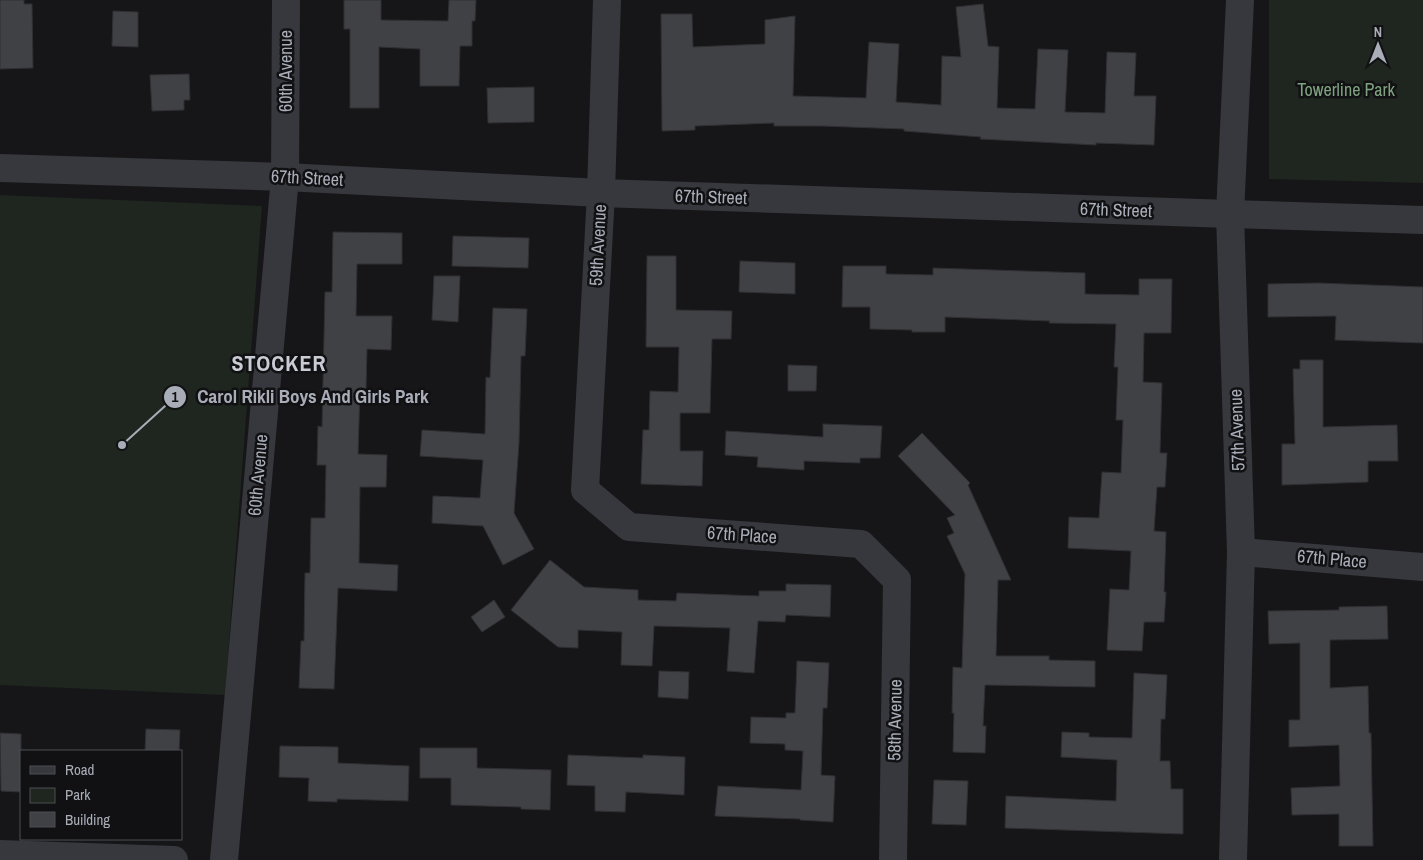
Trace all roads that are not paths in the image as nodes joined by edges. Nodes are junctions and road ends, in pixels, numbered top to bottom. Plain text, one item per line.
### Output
1 (286, 0) edge
2 (607, 0) edge
3 (1240, 0) edge
4 (0, 168) edge
5 (285, 177) junction
6 (601, 193) junction
7 (1230, 214) junction
8 (1423, 220) edge
9 (585, 490) joint
10 (1241, 552) junction
11 (1423, 567) edge
12 (897, 580) joint
13 (0, 854) edge
14 (174, 860) edge
15 (224, 860) edge
16 (892, 860) edge
17 (1234, 860) edge

1 - 5 street, 60th Avenue
2 - 6 street, 59th Avenue
3 - 7 street, 57th Avenue
4 - 5 street, 67th Street
5 - 6 street, 67th Street
5 - 15 street, 60th Avenue
6 - 7 street, 67th Street
6 - 9 street, 59th Avenue
7 - 8 street, 67th Street
7 - 10 street, 57th Avenue
9 - 12 street, 67th Place
10 - 11 street, 67th Place
10 - 17 street, 57th Avenue
12 - 16 street, 58th Avenue
13 - 14 street

